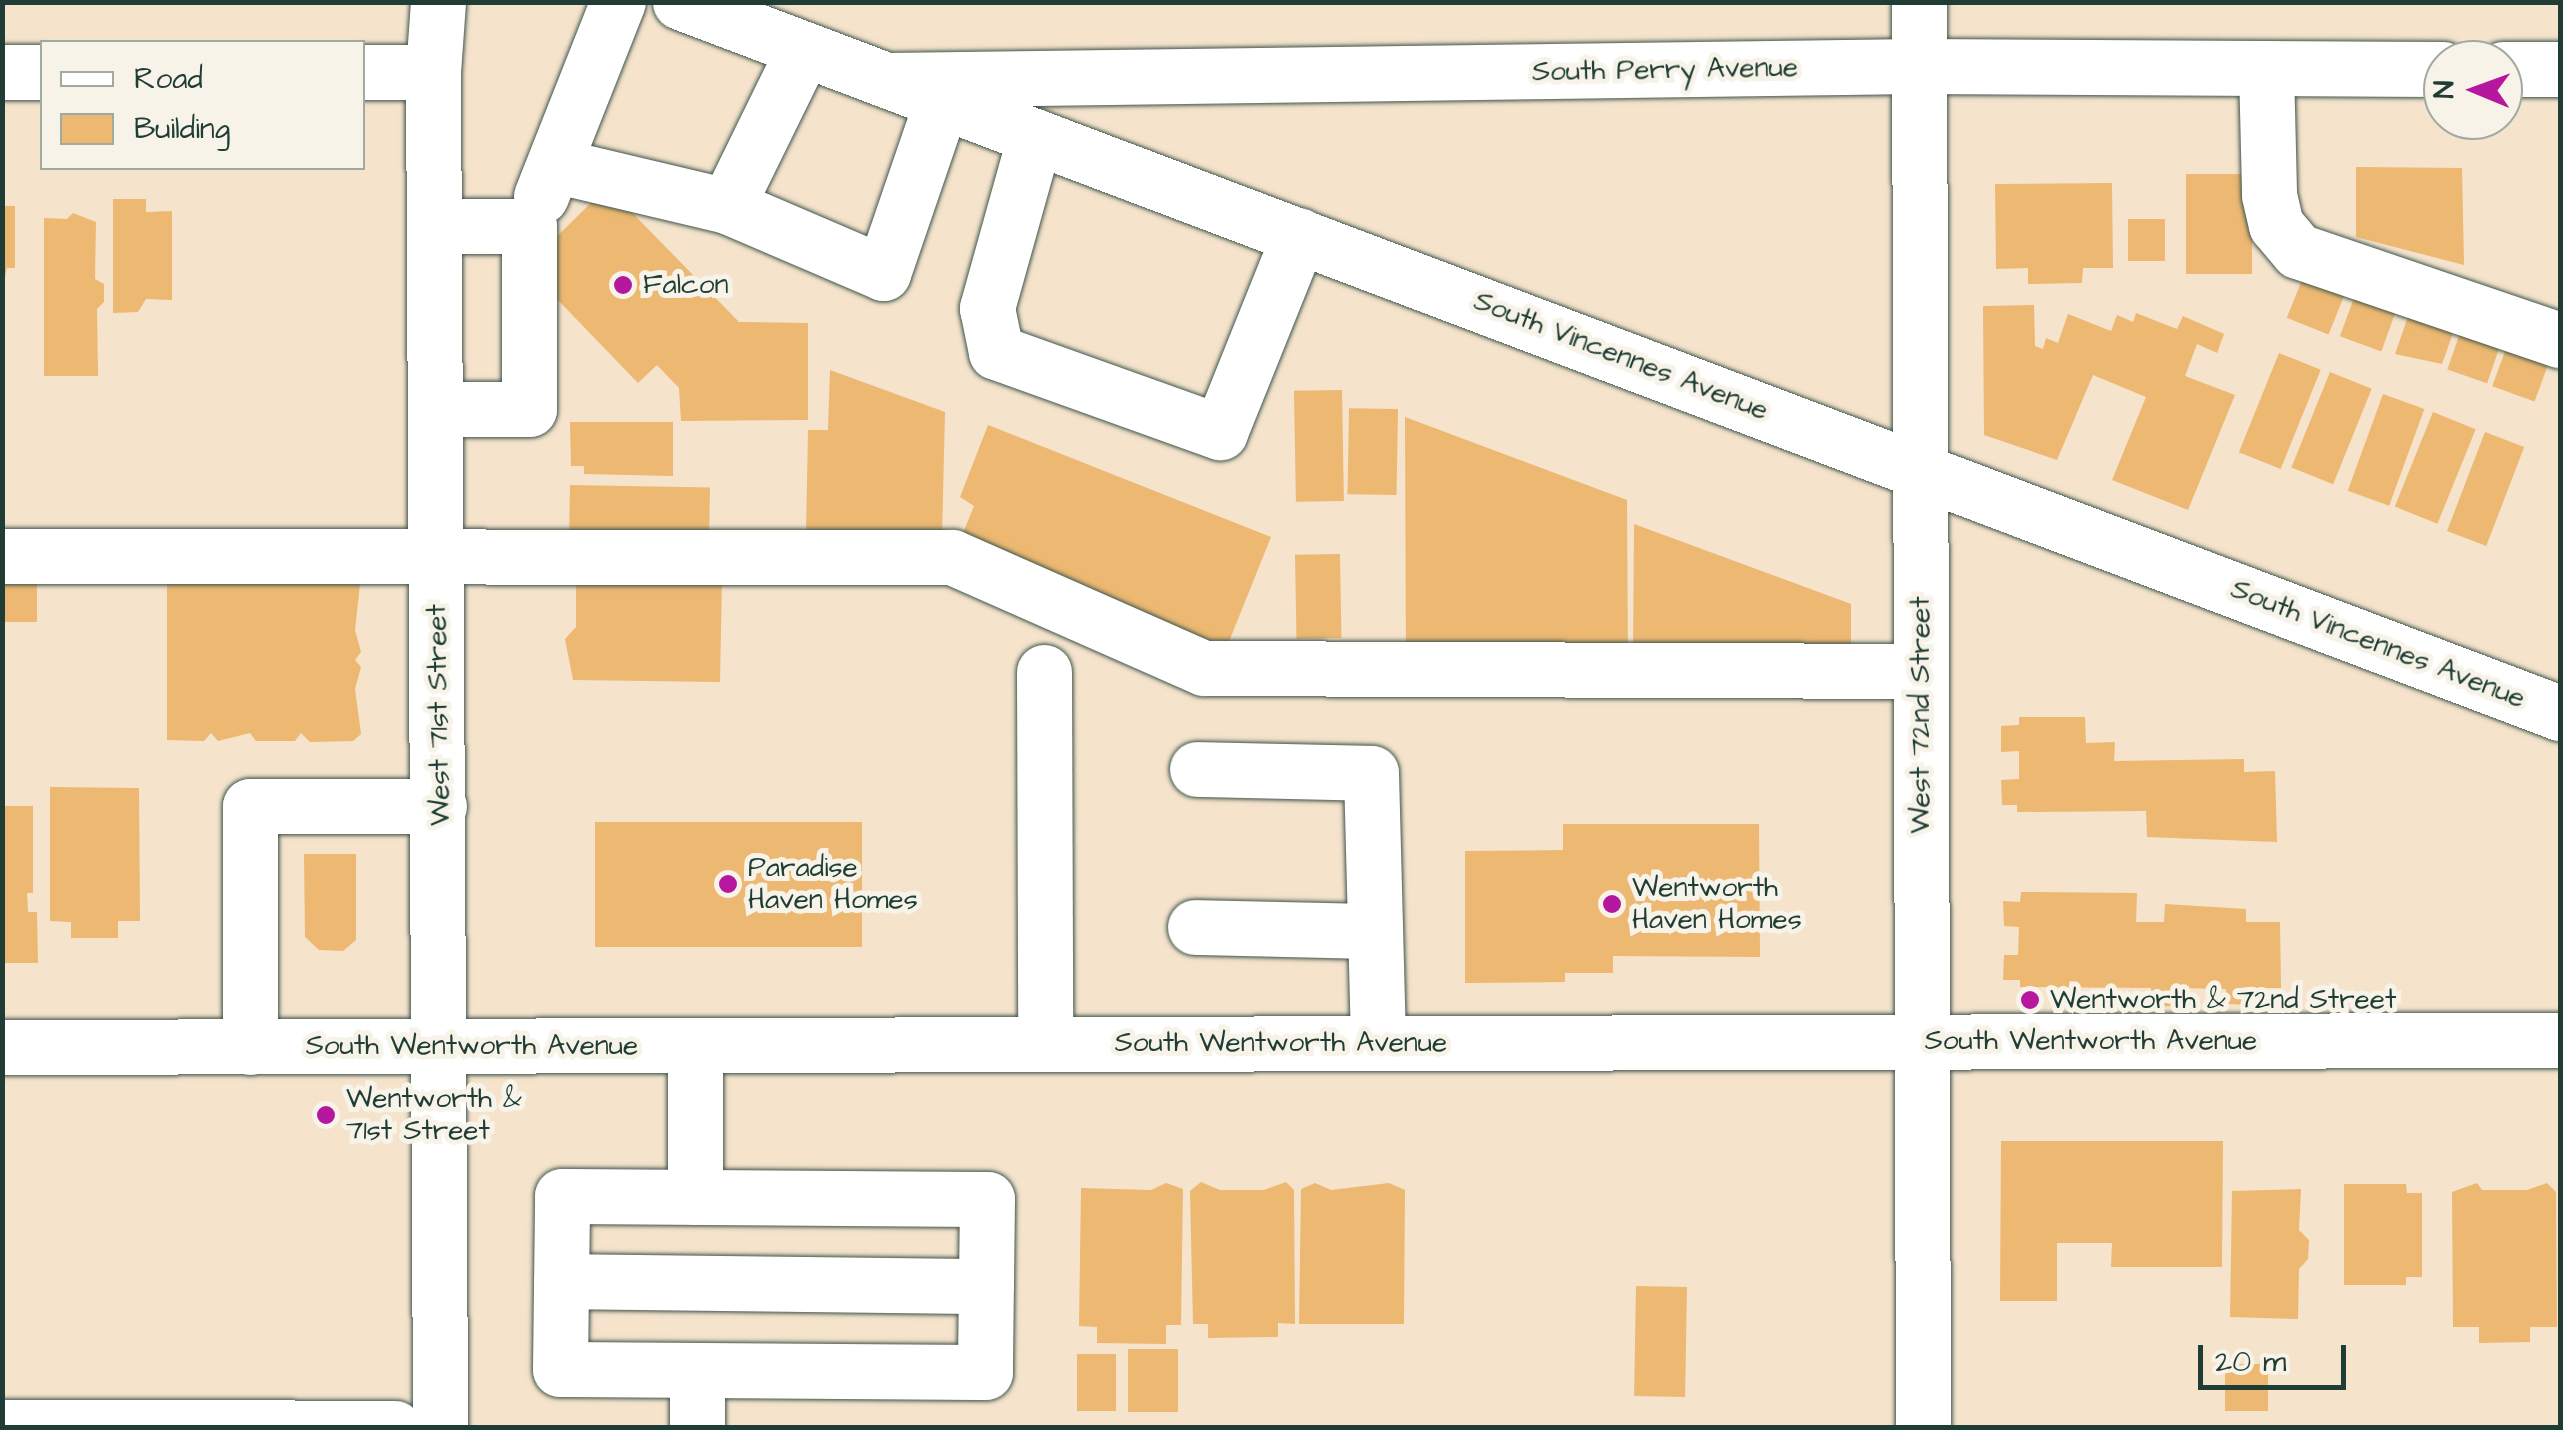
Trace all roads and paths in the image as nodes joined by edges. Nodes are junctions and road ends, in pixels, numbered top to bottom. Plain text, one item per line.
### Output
1 (438, 2) edge
2 (618, 2) edge
3 (680, 2) edge
4 (1919, 2) edge
5 (804, 49) junction
6 (1918, 66) junction
7 (2266, 68) junction
8 (2423, 69) edge
9 (2523, 69) edge
10 (2560, 70) edge
11 (2, 72) edge
12 (40, 72) edge
13 (365, 72) edge
14 (433, 72) junction
15 (887, 80) junction
16 (942, 101) junction
17 (1035, 136) junction
18 (554, 164) junction
19 (727, 206) junction
20 (434, 226) junction
21 (529, 226) junction
22 (1298, 235) junction
23 (2560, 340) edge
24 (436, 409) junction
25 (1920, 468) junction
26 (2, 556) edge
27 (437, 558) junction
28 (1921, 671) junction
29 (1044, 672) dead end
30 (2560, 713) edge
31 (1196, 768) dead end
32 (439, 806) junction
33 (1195, 927) dead end
34 (1375, 930) junction
35 (2560, 1040) edge
36 (1922, 1042) junction
37 (1378, 1043) junction
38 (1046, 1044) junction
39 (695, 1045) junction
40 (250, 1046) junction
41 (442, 1046) junction
42 (2, 1047) edge
43 (695, 1197) junction
44 (561, 1282) junction
45 (986, 1286) junction
46 (697, 1370) junction
47 (2, 1426) edge
48 (394, 1428) edge
49 (440, 1428) edge
50 (696, 1428) edge
51 (1923, 1428) edge

1 - 14 street, West 71st Street
2 - 18 street
3 - 5 street, South Vincennes Avenue
4 - 6 street, West 72nd Street
5 - 15 street, South Vincennes Avenue
5 - 19 street
6 - 7 street, South Perry Avenue
6 - 15 street, South Perry Avenue
6 - 25 street, West 72nd Street
7 - 8 street, South Perry Avenue
7 - 23 street
9 - 10 street
11 - 12 street
13 - 14 street
14 - 20 street, West 71st Street
15 - 16 street, South Vincennes Avenue
16 - 17 street, South Vincennes Avenue
16 - 19 street
17 - 22 street, South Vincennes Avenue
17 - 22 street
18 - 19 street
18 - 21 street
20 - 21 street
20 - 24 street, West 71st Street
21 - 24 street
22 - 25 street, South Vincennes Avenue
24 - 27 street, West 71st Street
25 - 28 street, West 72nd Street
25 - 30 street, South Vincennes Avenue
26 - 27 street
27 - 28 street
27 - 32 street, West 71st Street
28 - 36 street, West 72nd Street
29 - 38 street
31 - 34 street
32 - 40 street
32 - 41 street, West 71st Street
33 - 34 street
34 - 37 street
35 - 36 street, South Wentworth Avenue
36 - 37 street, South Wentworth Avenue
36 - 51 street, West 72nd Street
37 - 38 street, South Wentworth Avenue
38 - 39 street, South Wentworth Avenue
39 - 41 street, South Wentworth Avenue
39 - 43 street
40 - 41 street, South Wentworth Avenue
40 - 42 street, South Wentworth Avenue
41 - 49 street, West 71st Street
43 - 44 street
43 - 45 street
44 - 45 street
44 - 46 street
45 - 46 street
46 - 50 street
47 - 48 street

